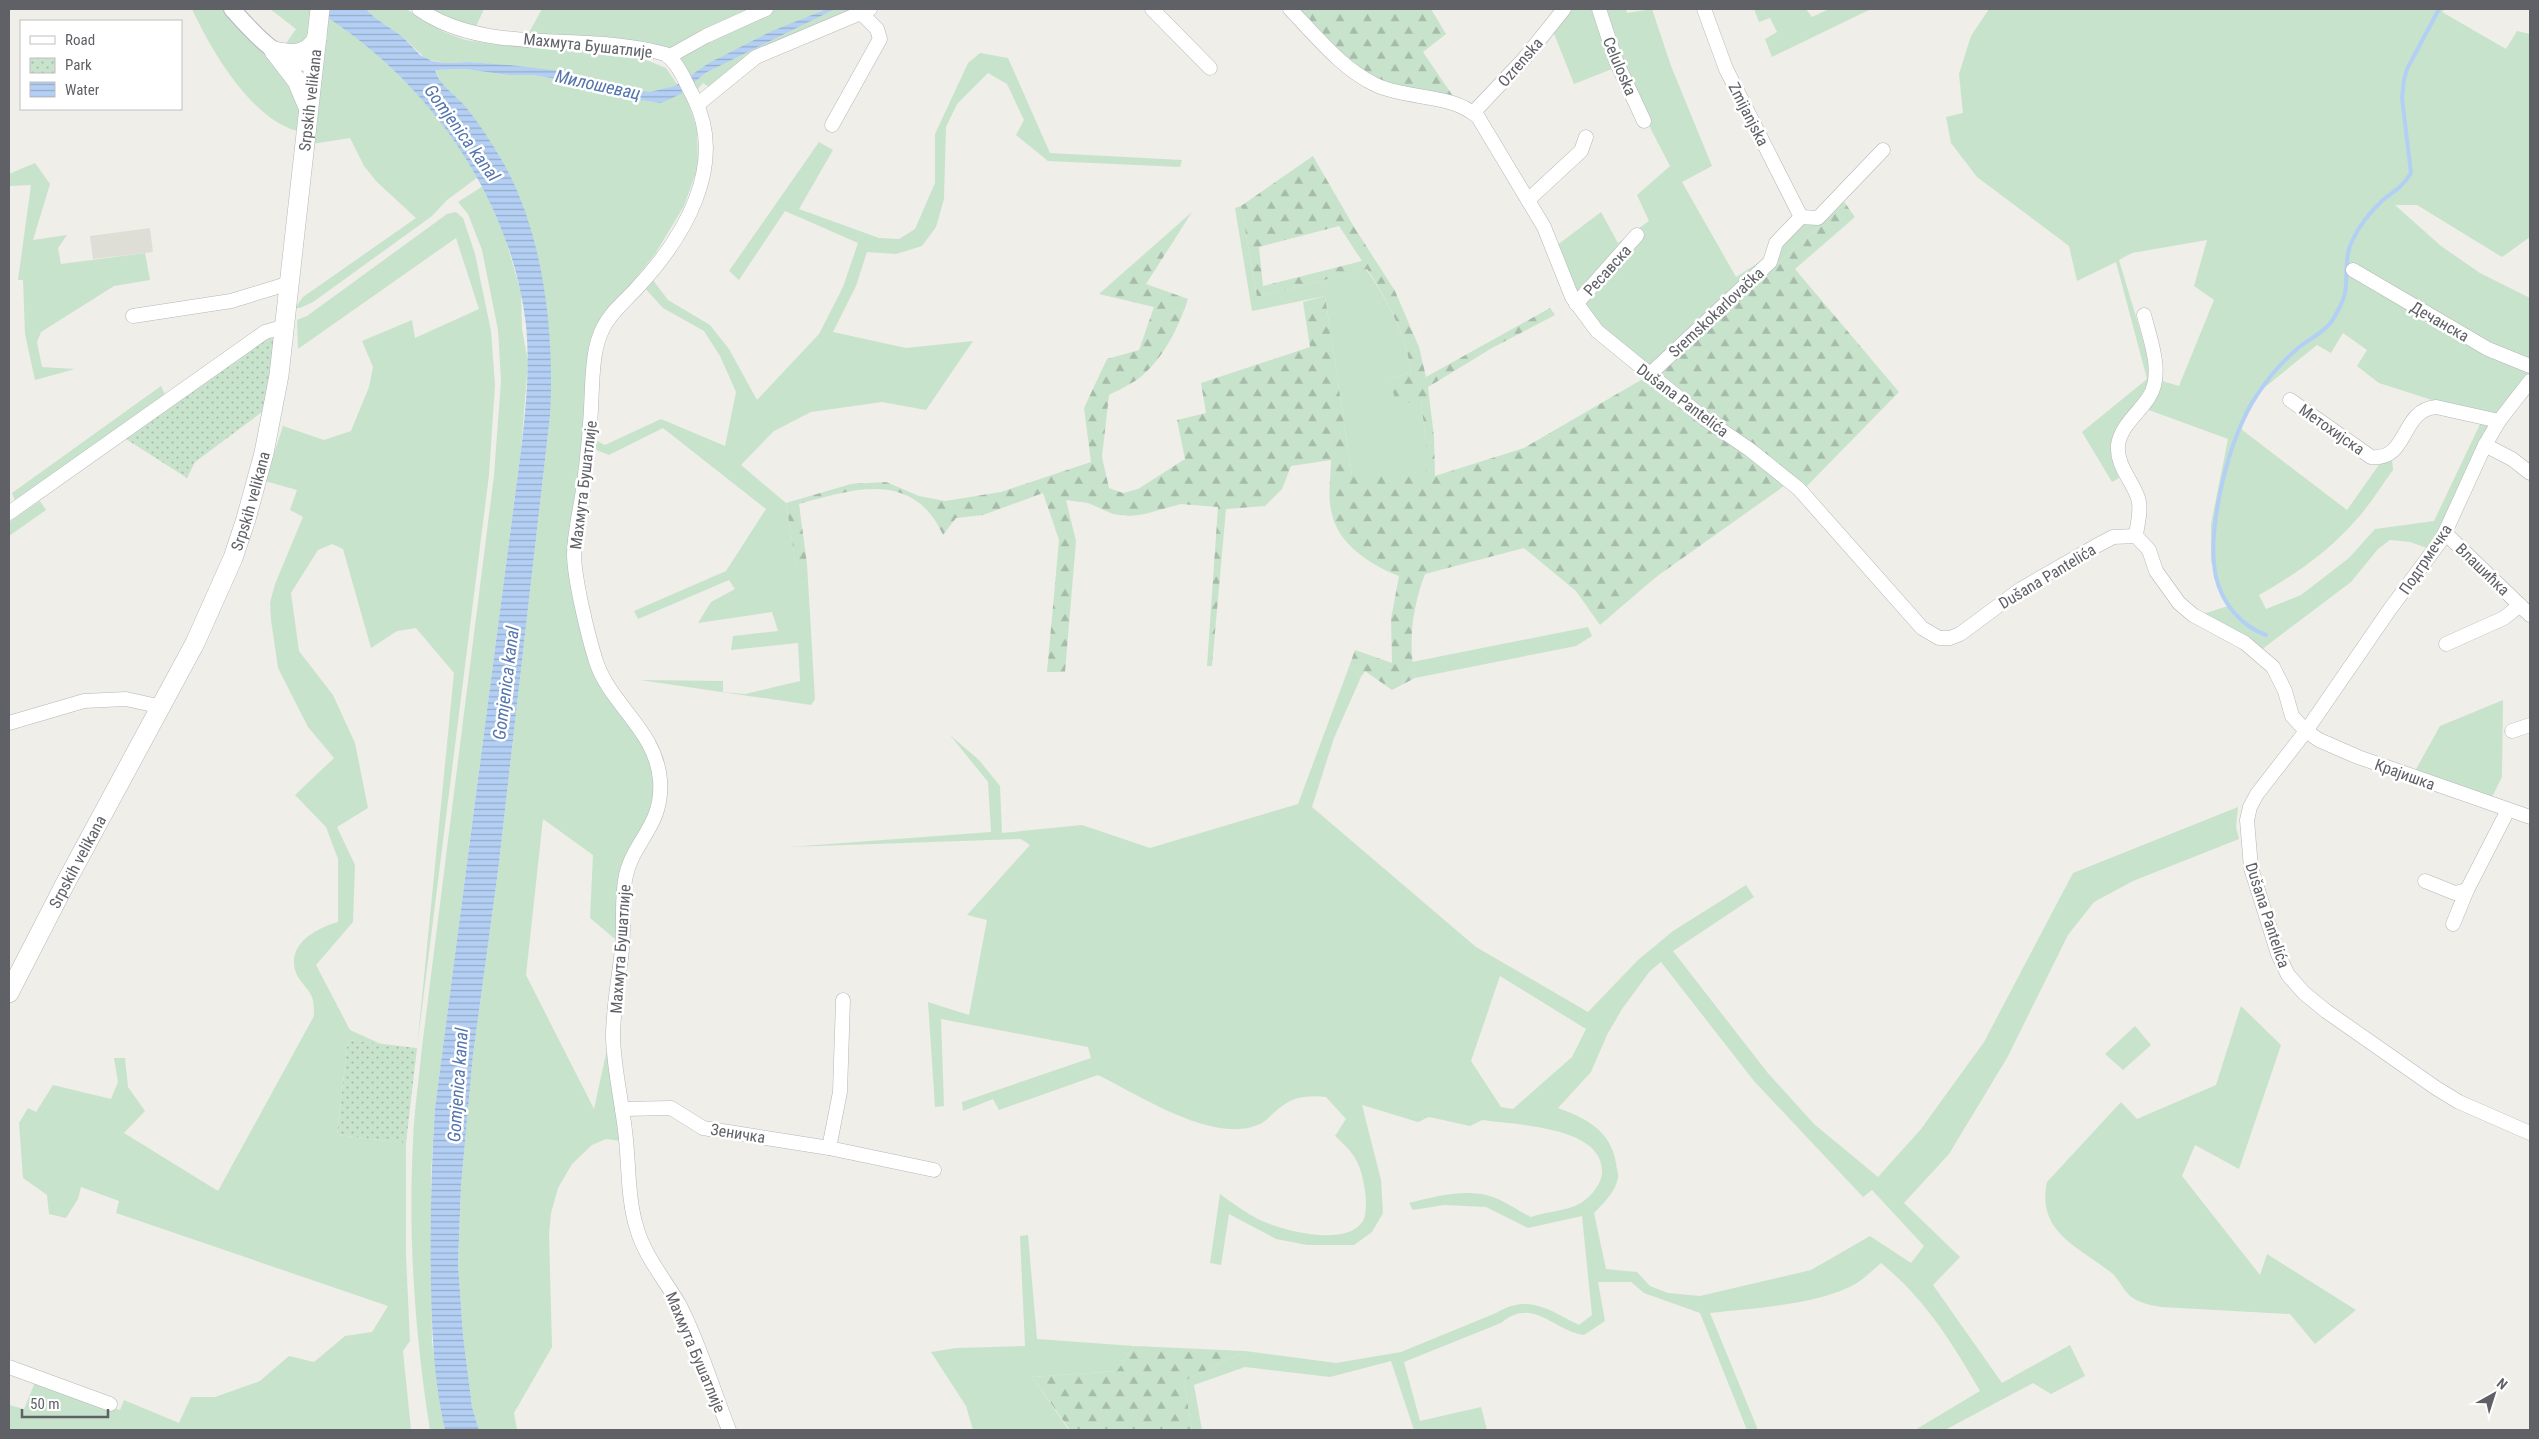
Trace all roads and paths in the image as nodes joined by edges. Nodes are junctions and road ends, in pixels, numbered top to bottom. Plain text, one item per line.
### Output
1 (232, 9) edge
2 (320, 9) edge
3 (419, 9) edge
4 (766, 9) edge
5 (1152, 9) edge
6 (1290, 9) edge
7 (1564, 9) edge
8 (1599, 9) edge
9 (1704, 9) edge
10 (865, 11) edge
11 (317, 38) junction
12 (274, 51) junction
13 (674, 62) junction
14 (314, 65) junction
15 (1210, 68) dead end
16 (695, 100) junction
17 (309, 113) junction
18 (1473, 113) junction
19 (1644, 121) dead end
20 (832, 125) dead end
21 (1586, 138) dead end
22 (1883, 150) dead end
23 (1528, 200) junction
24 (1801, 217) junction
25 (1637, 235) dead end
26 (2353, 270) dead end
27 (290, 282) junction
28 (1576, 304) junction
29 (2144, 315) dead end
30 (133, 316) dead end
31 (286, 326) junction
32 (2530, 366) edge
33 (1649, 375) junction
34 (2530, 381) edge
35 (2290, 400) dead end
36 (2499, 421) junction
37 (2485, 445) junction
38 (2530, 473) edge
39 (9, 513) edge
40 (2445, 533) junction
41 (2136, 536) junction
42 (2520, 605) junction
43 (2530, 615) edge
44 (2446, 644) dead end
45 (162, 706) junction
46 (9, 723) edge
47 (2530, 725) edge
48 (2306, 731) junction
49 (2512, 731) dead end
50 (2508, 810) junction
51 (2530, 817) edge
52 (2425, 880) dead end
53 (2467, 890) junction
54 (2453, 924) dead end
55 (9, 993) edge
56 (843, 1000) dead end
57 (622, 1109) junction
58 (2530, 1134) edge
59 (829, 1148) junction
60 (934, 1170) dead end
61 (9, 1367) edge
62 (110, 1404) dead end
63 (729, 1430) edge

1 - 12 street
2 - 11 main road, Srpskih velikana
3 - 13 street, Махмута Бушатлије
4 - 13 street
5 - 15 street
6 - 18 street, Dušana Pantelića
7 - 18 street, Ozrenska
8 - 19 street, Celuloska
9 - 24 street, Zmijanjska
10 - 16 street
10 - 20 street
11 - 12 main road
11 - 14 main road, Srpskih velikana
12 - 14 street
12 - 17 main road
13 - 16 street, Махмута Бушатлије
14 - 17 main road, Srpskih velikana
16 - 57 street, Махмута Бушатлије
17 - 27 main road, Srpskih velikana
18 - 23 street, Dušana Pantelića
21 - 23 street
22 - 24 street
23 - 28 street, Dušana Pantelića
24 - 33 street, Sremskokarlovačka
25 - 28 street, Ресавска
26 - 32 street, Дечанска
27 - 30 street
27 - 31 main road, Srpskih velikana
28 - 33 street, Dušana Pantelića
29 - 41 street
31 - 39 street
31 - 45 main road, Srpskih velikana
33 - 41 street, Dušana Pantelića
34 - 36 street, Подгрмечка
35 - 36 street, Метохијска
36 - 37 street, Подгрмечка
37 - 38 street
37 - 40 street, Подгрмечка
40 - 42 street, Влашићка
40 - 48 street, Подгрмечка
41 - 48 street
42 - 43 street, Влашићка
42 - 44 street, Влашићка
45 - 46 street
45 - 55 main road, Srpskih velikana
47 - 49 street
48 - 50 street, Крајишка
48 - 58 street, Dušana Pantelića
50 - 51 street, Крајишка
50 - 53 street
52 - 53 street
53 - 54 street
56 - 59 street
57 - 59 street, Зеничка
57 - 63 street, Махмута Бушатлије
59 - 60 street, Зеничка
61 - 62 street

